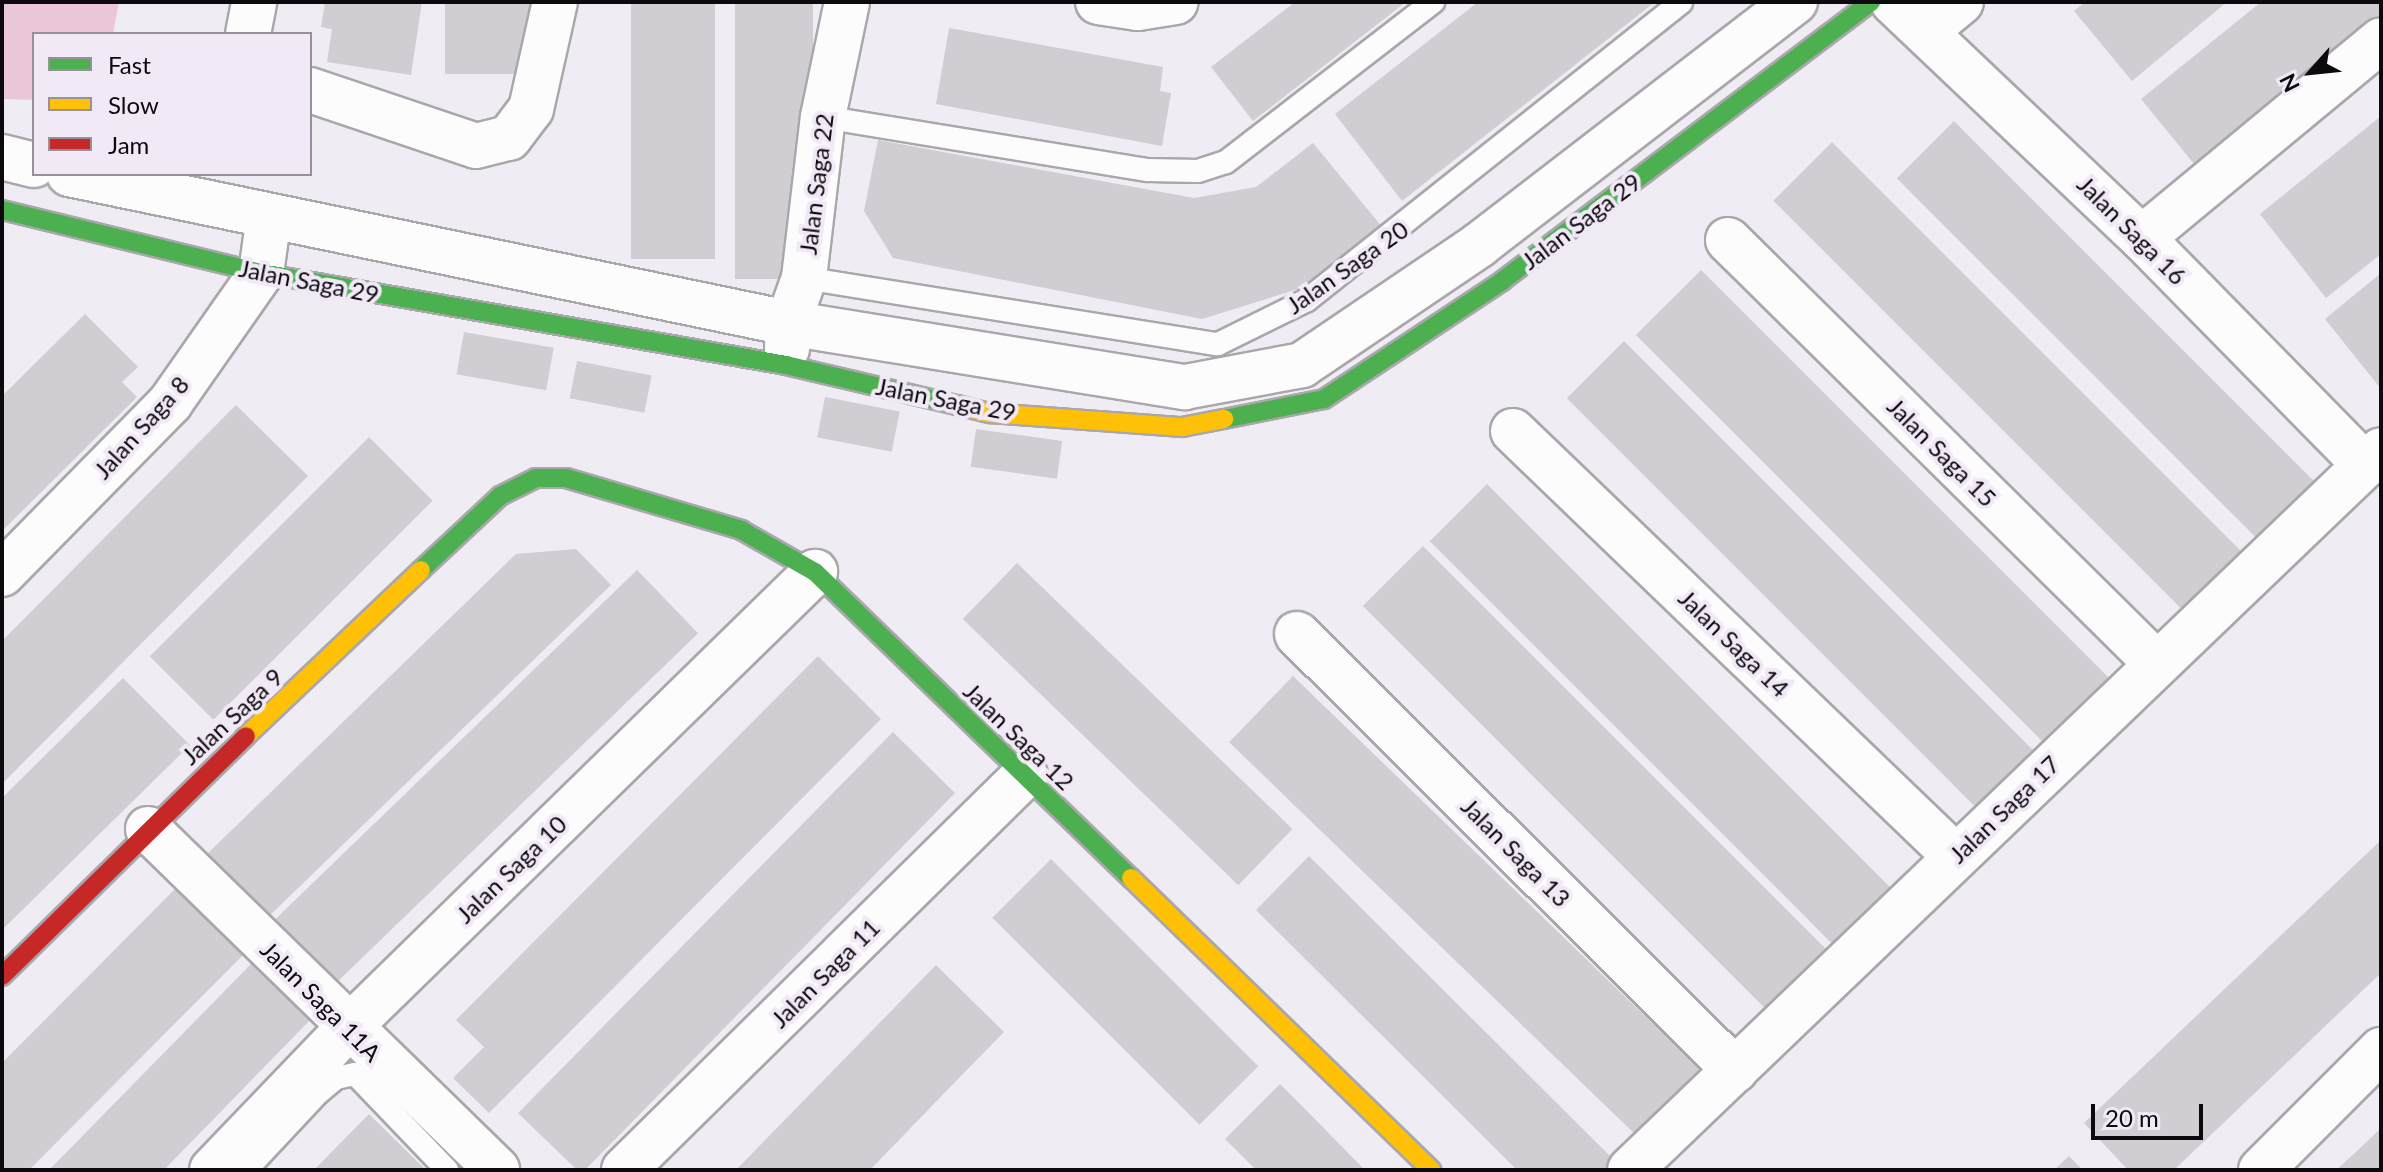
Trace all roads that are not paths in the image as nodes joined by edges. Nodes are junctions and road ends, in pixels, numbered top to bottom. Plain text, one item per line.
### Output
1 (254, 2) edge
2 (555, 2) edge
3 (847, 2) edge
4 (1098, 2) edge
5 (1176, 2) edge
6 (1433, 2) edge
7 (1681, 2) edge
8 (1795, 2) edge
9 (1871, 2) edge
10 (1893, 2) edge
11 (1961, 2) edge
12 (1927, 30) junction
13 (248, 32) edge
14 (2381, 40) edge
15 (312, 91) edge
16 (823, 117) junction
17 (2, 157) edge
18 (32, 164) edge
19 (78, 176) edge
20 (2, 210) edge
21 (269, 219) junction
22 (2142, 238) junction
23 (1728, 240) dead end
24 (261, 273) junction
25 (804, 278) junction
26 (787, 344) junction
27 (1513, 431) dead end
28 (2373, 458) edge
29 (500, 496) joint
30 (815, 572) junction
31 (2, 574) edge
32 (1297, 634) dead end
33 (2156, 663) junction
34 (1025, 775) junction
35 (148, 829) junction
36 (1955, 856) junction
37 (3, 974) edge
38 (348, 1028) junction
39 (2381, 1050) edge
40 (1735, 1070) junction
41 (212, 1170) edge
42 (246, 1170) edge
43 (447, 1170) edge
44 (497, 1170) edge
45 (624, 1170) edge
46 (1431, 1170) edge
47 (1630, 1170) edge
48 (2261, 1170) edge

1 - 13 street
2 - 15 street
3 - 16 street, Jalan Saga 22
4 - 5 street
6 - 16 lane
7 - 25 lane, Jalan Saga 20
8 - 26 street, Jalan Saga 29
9 - 26 street, Jalan Saga 29
10 - 12 street, Jalan Saga 16
11 - 12 street
12 - 22 street, Jalan Saga 16
14 - 22 street
16 - 25 street, Jalan Saga 22
17 - 18 street
19 - 21 street, Jalan Saga 29
20 - 24 street, Jalan Saga 29
21 - 24 street, Jalan Saga 8
21 - 26 street, Jalan Saga 29
22 - 28 street, Jalan Saga 16
23 - 33 street, Jalan Saga 15
24 - 26 street, Jalan Saga 29
24 - 31 street, Jalan Saga 8
25 - 26 street, Jalan Saga 22
27 - 36 street, Jalan Saga 14
28 - 33 street, Jalan Saga 17
29 - 30 street, Jalan Saga 12
29 - 35 street, Jalan Saga 9
30 - 34 street, Jalan Saga 12
30 - 38 street, Jalan Saga 10
32 - 40 street, Jalan Saga 13
33 - 36 street, Jalan Saga 17
34 - 45 street, Jalan Saga 11
34 - 46 street, Jalan Saga 12
35 - 37 street, Jalan Saga 9
35 - 38 street, Jalan Saga 11A
36 - 40 street, Jalan Saga 17
38 - 41 street, Jalan Saga 10
38 - 44 street, Jalan Saga 11A
39 - 48 street
40 - 47 street, Jalan Saga 17
42 - 43 lane

